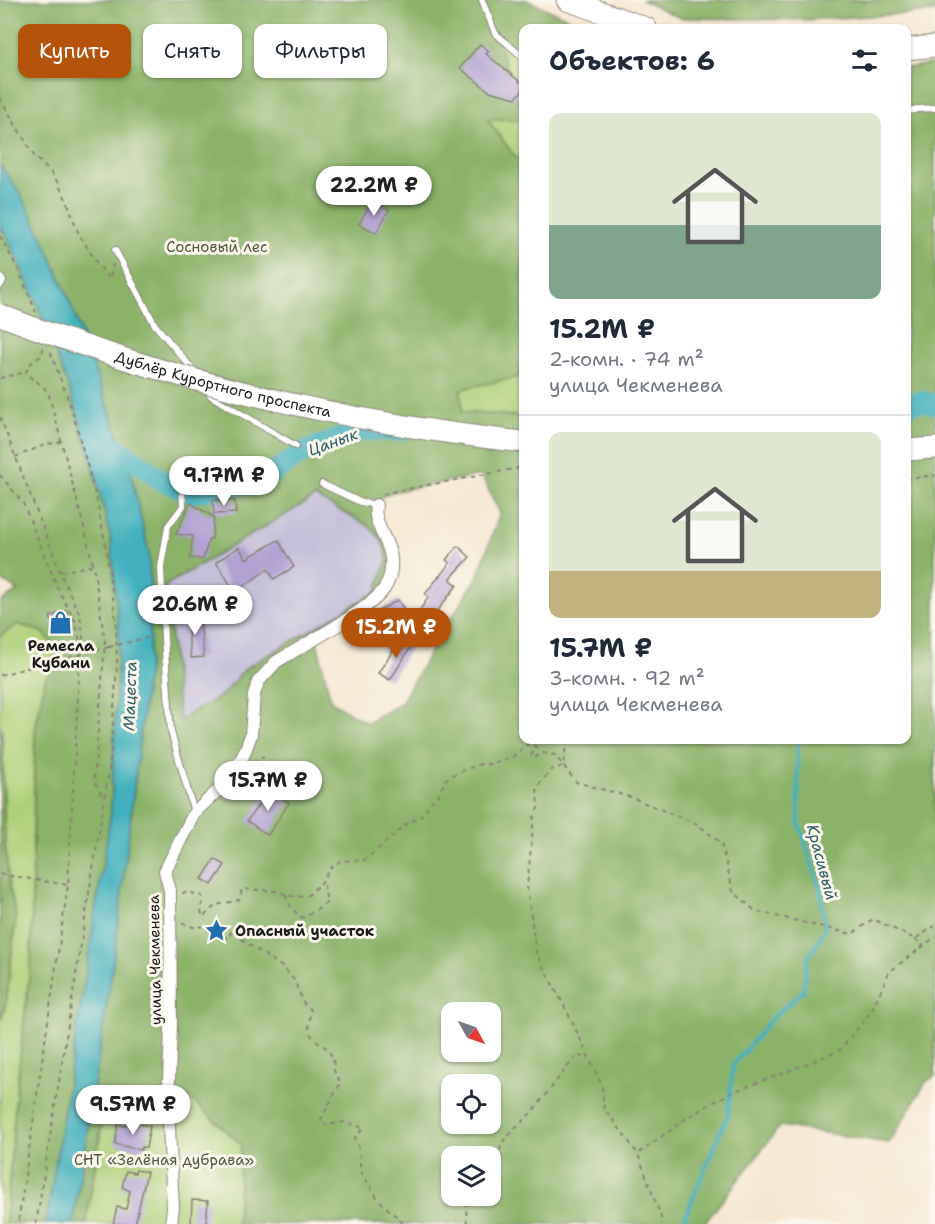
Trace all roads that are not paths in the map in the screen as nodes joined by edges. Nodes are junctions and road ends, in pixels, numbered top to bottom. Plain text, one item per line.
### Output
1 (482, 0) edge
2 (567, 0) edge
3 (635, 24) edge
4 (935, 46) edge
5 (911, 48) edge
6 (519, 54) edge
7 (935, 108) edge
8 (911, 111) edge
9 (115, 250) road end
10 (0, 276) edge
11 (0, 286) edge
12 (0, 315) edge
13 (519, 441) edge
14 (296, 446) dead end
15 (935, 448) edge
16 (911, 450) edge
17 (181, 467) dead end
18 (321, 484) dead end
19 (376, 505) joint
20 (194, 813) junction
21 (171, 1224) edge

1 - 6 lane
2 - 3 highway
4 - 5 highway
7 - 8 lane
9 - 14 lane
10 - 11 lane
12 - 13 highway, Дублёр Курортного проспекта, bridge
15 - 16 highway
17 - 20 lane
18 - 19 lane
19 - 20 street, улица Чекменева
20 - 21 street, улица Чекменева

